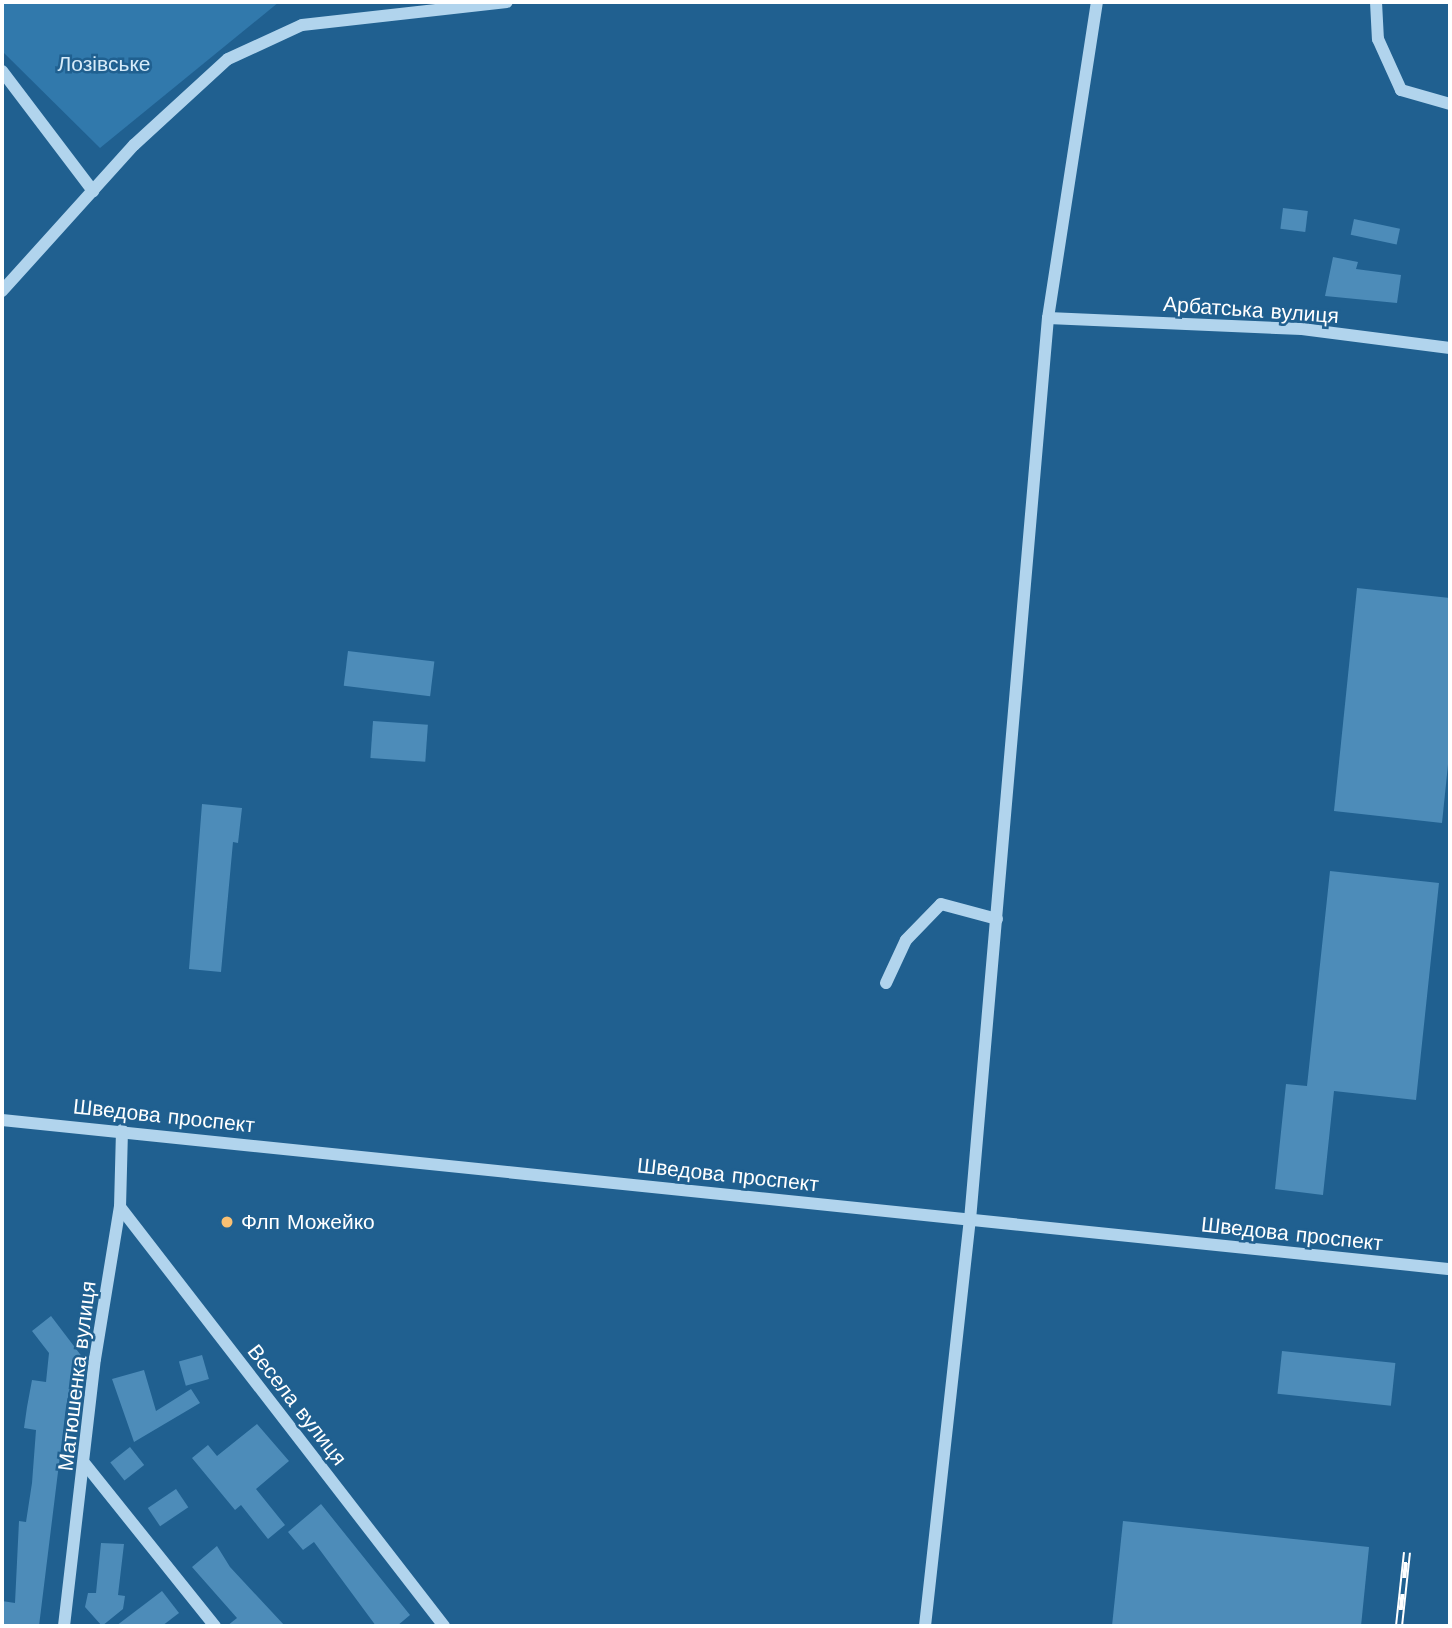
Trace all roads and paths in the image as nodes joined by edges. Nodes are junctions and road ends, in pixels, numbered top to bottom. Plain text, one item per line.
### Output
1 (507, 2) edge
2 (1097, 2) edge
3 (1376, 2) edge
4 (2, 71) edge
5 (1450, 104) edge
6 (93, 191) junction
7 (2, 291) edge
8 (1048, 318) junction
9 (1450, 348) edge
10 (997, 919) junction
11 (887, 983) dead end
12 (2, 1120) edge
13 (122, 1130) junction
14 (120, 1208) junction
15 (970, 1220) junction
16 (1450, 1269) edge
17 (85, 1464) junction
18 (64, 1626) edge
19 (215, 1626) edge
20 (444, 1626) edge
21 (925, 1626) edge

1 - 6 street
2 - 8 street
3 - 5 street
4 - 6 street
6 - 7 street
8 - 9 street, Арбатська вулиця
8 - 10 street
10 - 11 street
10 - 15 street
12 - 13 street, Шведова проспект
13 - 14 street, Матюшенка вулиця
13 - 15 street, Шведова проспект
14 - 17 street, Матюшенка вулиця
14 - 20 street, Весела вулиця
15 - 16 street, Шведова проспект
15 - 21 street
17 - 18 street, Матюшенка вулиця
17 - 19 street

